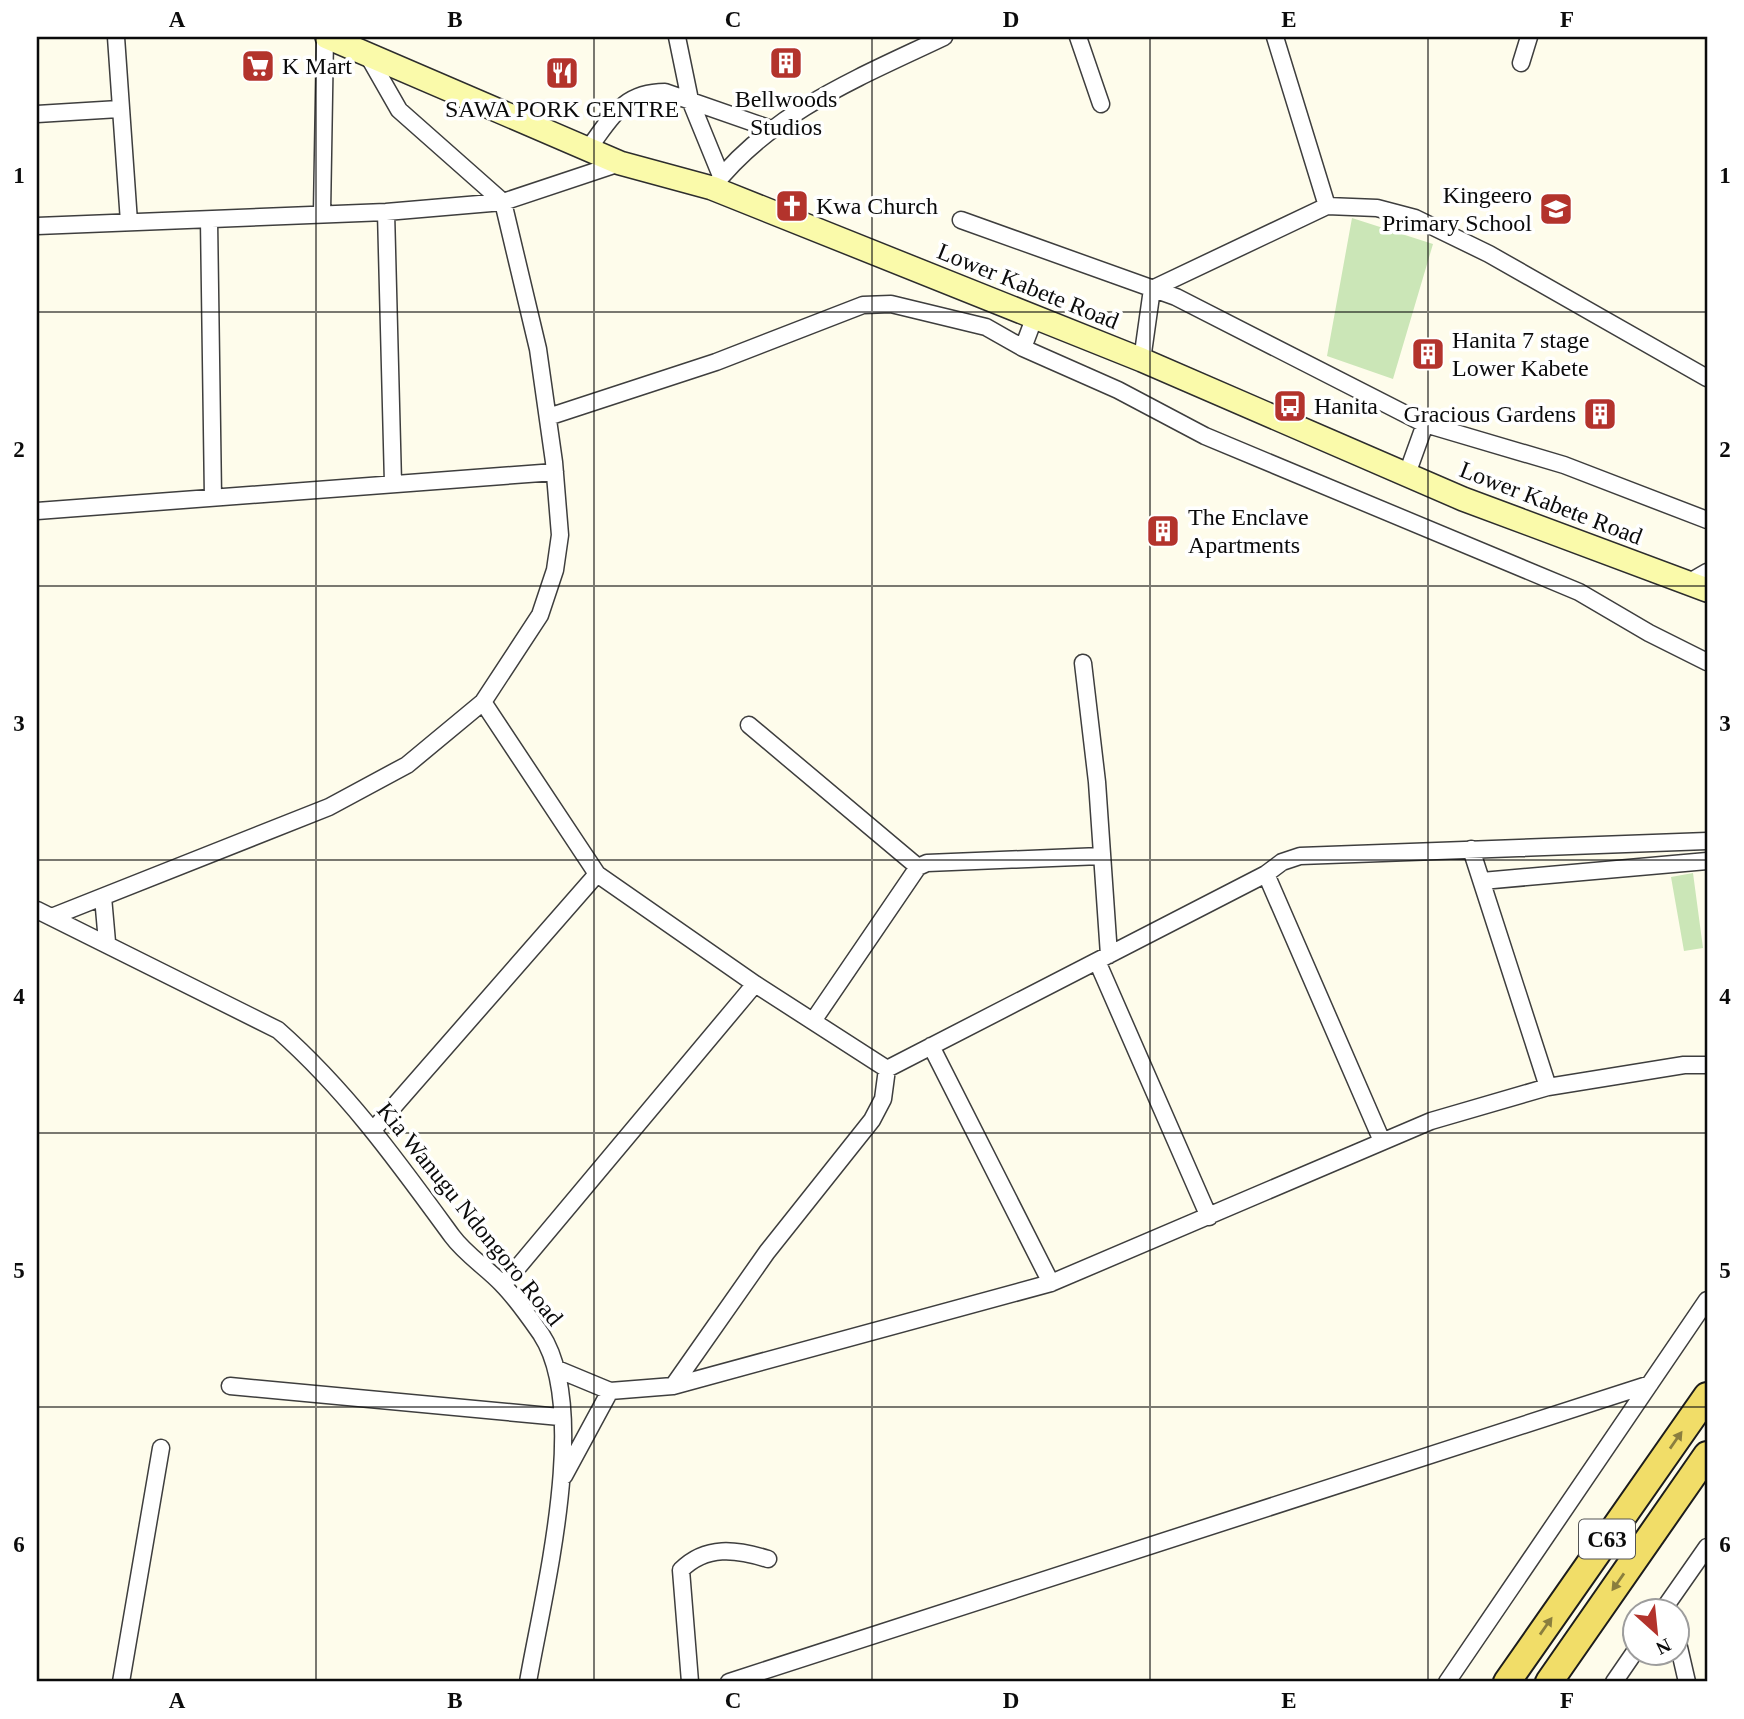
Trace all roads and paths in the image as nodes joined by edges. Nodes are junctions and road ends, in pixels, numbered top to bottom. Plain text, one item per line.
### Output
1 (116, 37) edge
2 (326, 37) edge
3 (677, 37) edge
4 (944, 37) edge
5 (1078, 37) edge
6 (1275, 37) edge
7 (1529, 37) edge
8 (366, 53) junction
9 (1521, 63) dead end
10 (690, 100) junction
11 (1101, 104) dead end
12 (119, 109) junction
13 (37, 114) edge
14 (771, 129) junction
15 (588, 149) junction
16 (620, 163) junction
17 (716, 182) junction
18 (503, 202) junction
19 (1327, 206) junction
20 (386, 212) junction
21 (322, 213) junction
22 (209, 220) junction
23 (961, 220) dead end
24 (128, 222) junction
25 (37, 226) edge
26 (1152, 289) junction
27 (1035, 316) junction
28 (1023, 348) junction
29 (1142, 360) junction
30 (1707, 378) edge
31 (548, 417) junction
32 (1425, 424) junction
33 (555, 472) junction
34 (1407, 474) junction
35 (394, 483) junction
36 (213, 497) junction
37 (37, 511) edge
38 (1707, 520) edge
39 (1701, 582) edge
40 (1707, 662) edge
41 (1083, 663) dead end
42 (483, 702) junction
43 (749, 725) dead end
44 (1707, 841) edge
45 (1471, 849) junction
46 (1101, 856) junction
47 (1707, 861) edge
48 (918, 867) junction
49 (597, 874) junction
50 (1266, 874) junction
51 (1482, 881) junction
52 (103, 897) junction
53 (37, 910) edge
54 (54, 916) junction
55 (107, 942) junction
56 (1103, 958) junction
57 (755, 984) junction
58 (813, 1021) junction
59 (931, 1046) junction
60 (1707, 1065) edge
61 (887, 1069) junction
62 (1548, 1087) junction
63 (374, 1129) junction
64 (1382, 1141) junction
65 (1209, 1217) junction
66 (1051, 1283) junction
67 (503, 1285) junction
68 (1707, 1300) edge
69 (557, 1369) junction
70 (1650, 1384) junction
71 (230, 1386) dead end
72 (673, 1386) junction
73 (610, 1391) junction
74 (1707, 1396) edge
75 (561, 1417) junction
76 (161, 1448) dead end
77 (1707, 1455) edge
78 (564, 1476) junction
79 (1696, 1479) edge
80 (1707, 1547) edge
81 (768, 1559) dead end
82 (1675, 1596) edge
83 (1625, 1666) edge
84 (121, 1682) edge
85 (528, 1682) edge
86 (690, 1682) edge
87 (729, 1682) edge
88 (1447, 1682) edge
89 (1507, 1682) edge
90 (1549, 1682) edge
91 (1614, 1682) edge

1 - 12 street
2 - 8 main road, Lower Kabete Road
2 - 21 street
3 - 10 street
4 - 14 street
5 - 11 street
6 - 19 street
7 - 9 street
8 - 15 main road, Lower Kabete Road
8 - 18 street
10 - 14 street
10 - 15 street
10 - 17 street
12 - 13 street
12 - 24 street
14 - 17 street
15 - 16 main road, Lower Kabete Road
16 - 17 main road, Lower Kabete Road
16 - 18 street
17 - 27 main road, Lower Kabete Road
18 - 20 street
18 - 31 street
19 - 26 street
19 - 30 street
20 - 21 street
20 - 35 street
21 - 22 street
22 - 24 street
22 - 36 street
23 - 26 street
24 - 25 street
26 - 29 street
26 - 32 street
27 - 28 street
27 - 29 main road, Lower Kabete Road
28 - 31 street
28 - 40 street
29 - 34 main road, Lower Kabete Road
31 - 33 street
32 - 34 street
32 - 38 street
33 - 35 street
33 - 42 street
34 - 39 main road, Lower Kabete Road
35 - 36 street
36 - 37 street
41 - 46 street
42 - 49 street
42 - 52 street
43 - 48 street
44 - 45 street
45 - 50 street
45 - 51 street
46 - 48 street
46 - 56 street
47 - 51 street
48 - 58 street
49 - 57 street
49 - 63 street
50 - 56 street
50 - 64 street
51 - 62 street
52 - 54 street
52 - 55 street
53 - 54 street, Kia Wanugu Ndongoro Road
54 - 55 street, Kia Wanugu Ndongoro Road
55 - 63 street, Kia Wanugu Ndongoro Road
56 - 59 street
56 - 65 street
57 - 58 street
57 - 67 street
58 - 61 street
59 - 61 street
59 - 66 street
60 - 62 street
61 - 72 street
62 - 64 street
63 - 67 street, Kia Wanugu Ndongoro Road
64 - 65 street
65 - 66 street
66 - 72 street
67 - 69 street, Kia Wanugu Ndongoro Road
68 - 70 street
69 - 73 street
69 - 75 street, Kia Wanugu Ndongoro Road
70 - 87 street
70 - 88 street
71 - 75 street
72 - 73 street
73 - 78 street
89 -> 74 main road, C63
75 - 78 street, Kia Wanugu Ndongoro Road
76 - 84 street
77 - 79 main road, C63
78 - 85 street, Kia Wanugu Ndongoro Road
79 -> 90 main road, C63
80 - 82 street
81 - 86 street
83 - 91 street

